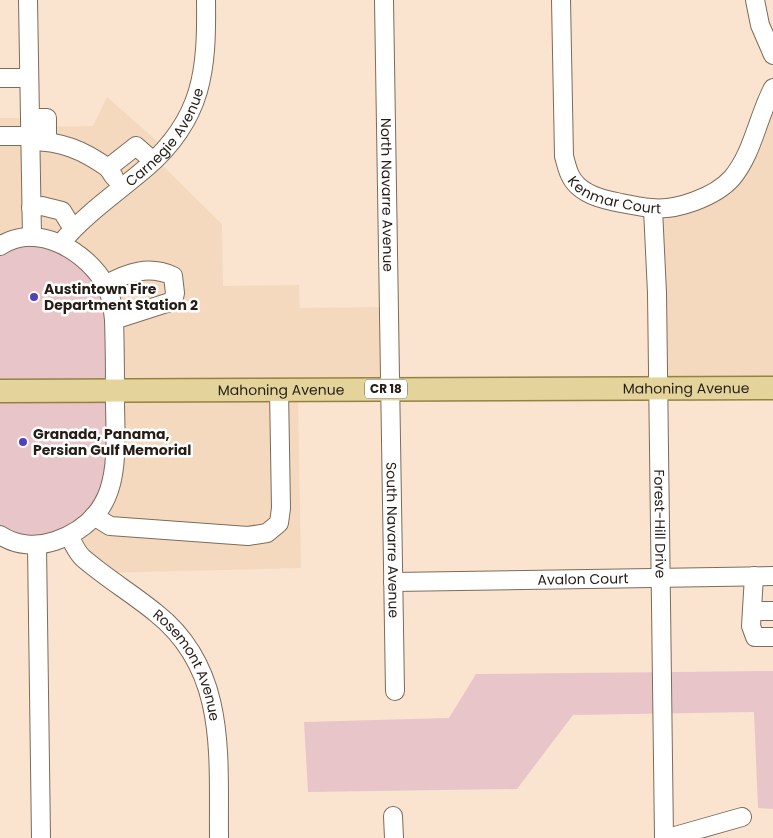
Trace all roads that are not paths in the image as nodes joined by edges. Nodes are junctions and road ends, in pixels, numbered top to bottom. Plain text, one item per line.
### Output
1 (28, 0) edge
2 (206, 0) edge
3 (384, 0) edge
4 (561, 0) edge
5 (755, 0) edge
6 (773, 55) edge
7 (0, 78) edge
8 (29, 78) junction
9 (773, 88) edge
10 (0, 136) edge
11 (36, 139) junction
12 (153, 161) junction
13 (108, 168) junction
14 (121, 188) junction
15 (31, 208) junction
16 (653, 209) junction
17 (73, 229) junction
18 (32, 237) junction
19 (2, 242) edge
20 (61, 243) junction
21 (105, 285) junction
22 (114, 320) junction
23 (657, 388) junction
24 (773, 388) edge
25 (115, 390) junction
26 (279, 390) junction
27 (390, 390) junction
28 (0, 391) edge
29 (94, 516) junction
30 (69, 536) junction
31 (1, 539) edge
32 (37, 545) junction
33 (754, 576) junction
34 (773, 576) edge
35 (659, 578) junction
36 (393, 582) junction
37 (752, 611) junction
38 (773, 611) edge
39 (773, 637) edge
40 (395, 691) dead end
41 (393, 816) dead end
42 (742, 817) dead end
43 (41, 838) edge
44 (219, 838) edge
45 (394, 838) edge
46 (666, 838) edge

1 - 8 street
2 - 12 street, Carnegie Avenue
3 - 27 street, North Navarre Avenue
4 - 16 street, Kenmar Court
5 - 6 street
7 - 8 street
8 - 11 street
9 - 16 street, Kenmar Court
10 - 11 street
11 - 13 street
11 - 15 street
12 - 13 street
12 - 14 street, Carnegie Avenue
13 - 14 street
14 - 17 street, Carnegie Avenue
15 - 17 street
15 - 18 street
16 - 23 street, Forest-Hill Drive
17 - 20 street, Carnegie Avenue
18 - 19 street
18 - 20 street
20 - 21 street
21 - 22 street
21 - 22 street
22 - 25 street
23 - 24 main road, Mahoning Avenue / CR 18
23 - 27 main road, Mahoning Avenue / CR 18
23 - 35 street, Forest-Hill Drive
25 - 26 main road, Mahoning Avenue / CR 18
25 - 28 main road, Mahoning Avenue / CR 18
25 - 29 street
26 - 27 main road, Mahoning Avenue / CR 18
26 - 29 street
27 - 36 street, South Navarre Avenue
29 - 30 street
30 - 32 street
30 - 44 street, Rosemont Avenue
31 - 32 street
32 - 43 street
33 - 34 street, Avalon Court
33 - 35 street, Avalon Court
33 - 37 street
35 - 36 street, Avalon Court
35 - 46 street, Forest-Hill Drive
36 - 40 street, South Navarre Avenue
37 - 38 street
37 - 39 street
41 - 45 street
42 - 46 street

